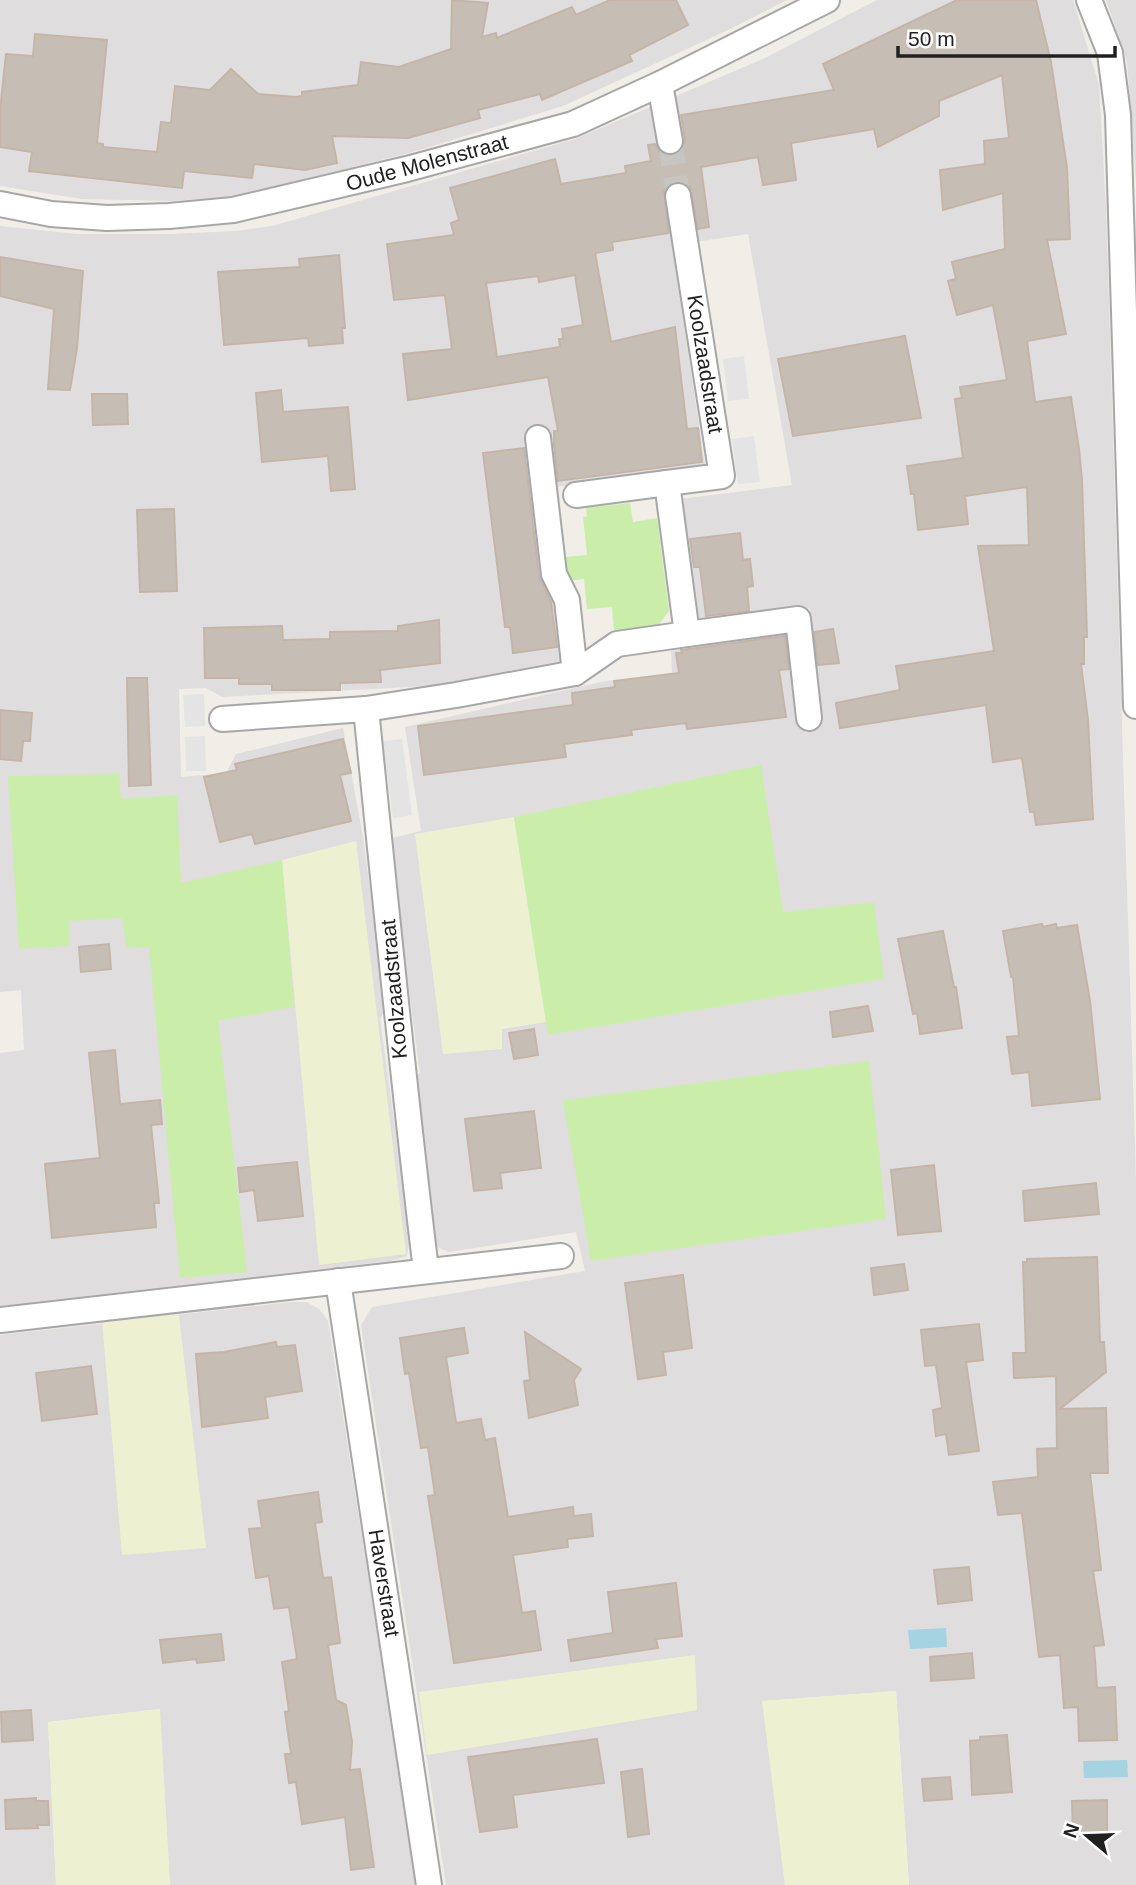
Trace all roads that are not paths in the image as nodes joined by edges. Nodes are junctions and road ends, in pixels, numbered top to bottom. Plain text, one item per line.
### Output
1 (827, 0) edge
2 (1089, 0) edge
3 (660, 84) junction
4 (670, 141) tunnel mouth
5 (678, 196) tunnel mouth
6 (0, 204) edge
7 (538, 438) dead end
8 (667, 483) junction
9 (576, 495) dead end
10 (687, 634) junction
11 (575, 673) junction
12 (1136, 706) edge
13 (366, 709) junction
14 (809, 718) dead end
15 (222, 719) dead end
16 (561, 1256) dead end
17 (426, 1270) junction
18 (338, 1281) junction
19 (0, 1320) edge
20 (429, 1885) edge

1 - 3 street, Oude Molenstraat
2 - 12 street
3 - 4 street
3 - 6 street, Oude Molenstraat
5 - 8 street, Koolzaadstraat
7 - 11 street
8 - 9 street, Koolzaadstraat
8 - 10 street
10 - 11 street
10 - 14 street
11 - 13 street
13 - 15 street
13 - 17 street, Koolzaadstraat
16 - 17 street
17 - 18 street
18 - 19 street
18 - 20 street, Haverstraat

